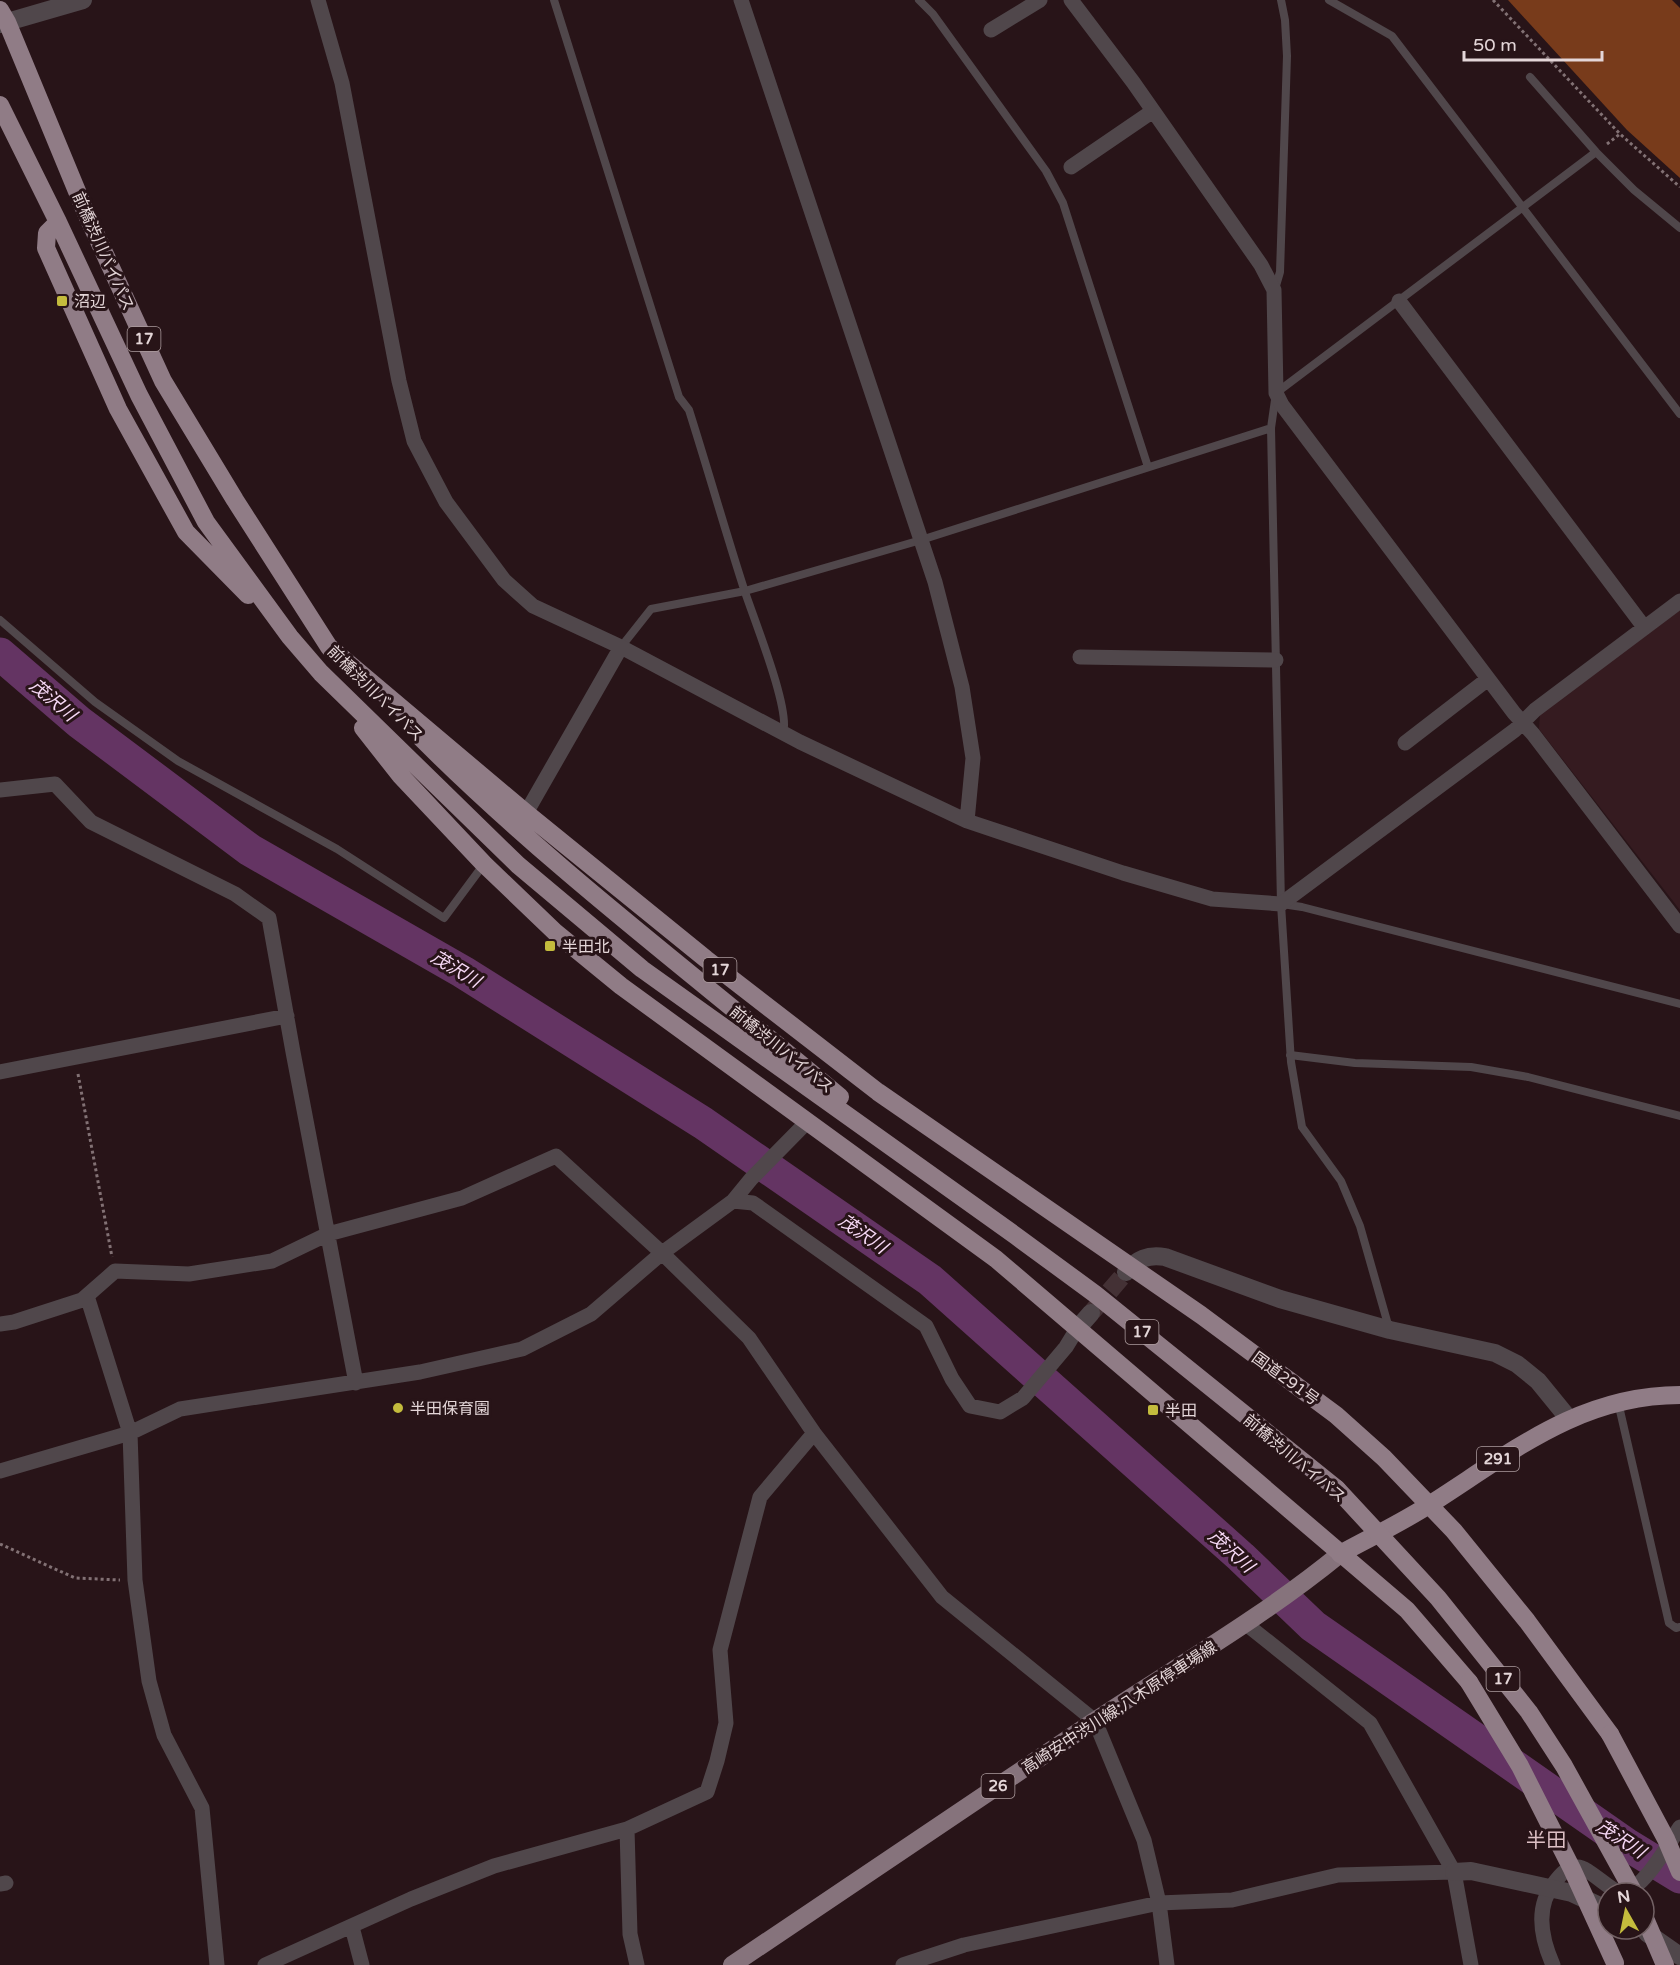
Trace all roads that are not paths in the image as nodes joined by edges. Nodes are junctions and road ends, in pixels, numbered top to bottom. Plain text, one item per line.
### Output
1 (82, 0) edge
2 (318, 0) edge
3 (554, 0) edge
4 (741, 0) edge
5 (919, 0) edge
6 (1040, 0) edge
7 (1071, 0) edge
8 (1281, 0) edge
9 (1329, 0) edge
10 (2, 19) edge
11 (991, 30) dead end
12 (1530, 77) dead end
13 (0, 105) edge
14 (1153, 111) junction
15 (1600, 150) junction
16 (1071, 167) dead end
17 (1524, 206) junction
18 (58, 222) junction
19 (1680, 228) edge
20 (1274, 290) junction
21 (1399, 301) junction
22 (1276, 393) junction
23 (1680, 414) edge
24 (1271, 428) junction
25 (1148, 467) junction
26 (921, 540) junction
27 (745, 591) junction
28 (1680, 601) edge
29 (0, 620) edge
30 (1644, 627) junction
31 (290, 637) junction
32 (329, 647) junction
33 (621, 647) junction
34 (1080, 657) dead end
35 (1276, 660) junction
36 (321, 673) junction
37 (1488, 680) junction
38 (1523, 722) junction
39 (783, 733) junction
40 (1405, 743) dead end
41 (0, 790) edge
42 (526, 813) junction
43 (967, 821) junction
44 (484, 864) junction
45 (1281, 904) junction
46 (1680, 926) edge
47 (1680, 1004) edge
48 (287, 1016) junction
49 (1290, 1055) junction
50 (0, 1072) edge
51 (1680, 1116) edge
52 (808, 1121) junction
53 (942, 1183) junction
54 (734, 1201) junction
55 (328, 1234) junction
56 (662, 1253) junction
57 (1128, 1269) junction
58 (87, 1296) junction
59 (1091, 1313) tunnel mouth
60 (0, 1324) edge
61 (1077, 1329) junction
62 (1390, 1330) junction
63 (356, 1383) junction
64 (1680, 1395) edge
65 (1618, 1401) junction
66 (1569, 1419) junction
67 (130, 1433) junction
68 (814, 1433) junction
69 (0, 1471) edge
70 (1430, 1504) junction
71 (1340, 1554) junction
72 (1246, 1624) junction
73 (1680, 1627) edge
74 (1095, 1721) junction
75 (1680, 1827) edge
76 (627, 1829) junction
77 (1454, 1872) junction
78 (1680, 1872) edge
79 (1600, 1881) edge
80 (1627, 1881) edge
81 (1642, 1881) edge
82 (1548, 1889) junction
83 (1159, 1903) junction
84 (1596, 1904) edge
85 (352, 1927) junction
86 (1656, 1940) edge
87 (1655, 1941) edge
88 (1680, 1956) edge
89 (1615, 1964) edge
90 (217, 1965) edge
91 (265, 1965) edge
92 (362, 1965) edge
93 (637, 1965) edge
94 (732, 1965) edge
95 (903, 1965) edge
96 (1167, 1965) edge
97 (1471, 1965) edge
98 (1553, 1965) edge
99 (1665, 1965) edge

1 - 10 street
2 - 33 street
3 - 27 lane
4 - 26 street
5 - 25 lane
6 - 11 street
7 - 14 street
8 - 20 lane
9 - 17 lane
10 - 32 highway, 前橋渋川バイパス / 17
12 - 15 lane
13 - 18 highway, 前橋渋川バイパス / 17
14 - 16 street
14 - 20 street
15 - 17 lane
15 - 19 lane
17 - 21 lane
17 - 23 lane
18 - 31 highway, 前橋渋川バイパス / 17
18 - 31 highway
20 - 22 street
21 - 22 lane
21 - 30 street
22 - 24 lane
22 - 37 street
24 - 25 lane
24 - 35 lane
25 - 26 lane
26 - 27 lane
26 - 43 street
27 - 33 lane
27 - 39 lane
28 - 30 street
29 - 44 lane
30 - 38 street
31 - 36 highway, 前橋渋川バイパス / 17
32 - 42 highway, 17
32 - 53 highway, 前橋渋川バイパス / 17
33 - 39 street
33 - 42 street
34 - 35 street
35 - 45 lane
36 - 44 highway, 17
36 - 53 highway, 前橋渋川バイパス / 17
37 - 38 street
37 - 40 street
38 - 45 street
38 - 46 street
39 - 43 street
41 - 48 street
42 - 57 highway, 17
43 - 45 street
44 - 52 highway, 17
45 - 47 lane
45 - 49 lane
48 - 50 street
48 - 55 street
49 - 51 lane
49 - 62 lane
52 - 54 street
52 - 61 highway, 17
53 - 80 highway, 前橋渋川バイパス / 17, bridge
54 - 56 street
54 - 61 street
55 - 56 street
55 - 58 street
55 - 63 street
56 - 63 street
56 - 68 street
57 - 62 street
57 - 70 highway, 国道291号 / 17
58 - 60 street
58 - 67 street
59 - 61 street
61 - 71 highway, 17
62 - 66 street
63 - 67 street
64 - 65 highway, 291
65 - 66 highway, 291
65 - 73 lane
66 - 70 highway, 291
67 - 69 street
67 - 90 street
68 - 74 street
68 - 76 street
70 - 71 highway, 291
70 - 78 highway, 17, bridge
71 - 72 main road, 高崎安中渋川線;八木原停車場線 / 26
71 - 89 highway, 17, bridge
72 - 74 main road, 高崎安中渋川線;八木原停車場線 / 26
72 - 77 street
74 - 83 street
74 - 94 main road, 高崎安中渋川線;八木原停車場線 / 26
75 - 81 street
76 - 85 street
76 - 93 street
77 - 82 street
77 - 83 street
77 - 97 street
79 - 82 street
82 - 84 street
82 - 98 street
83 - 95 street
83 - 96 street
85 - 91 street
85 - 92 street
86 - 88 street
87 - 99 highway, bridge

